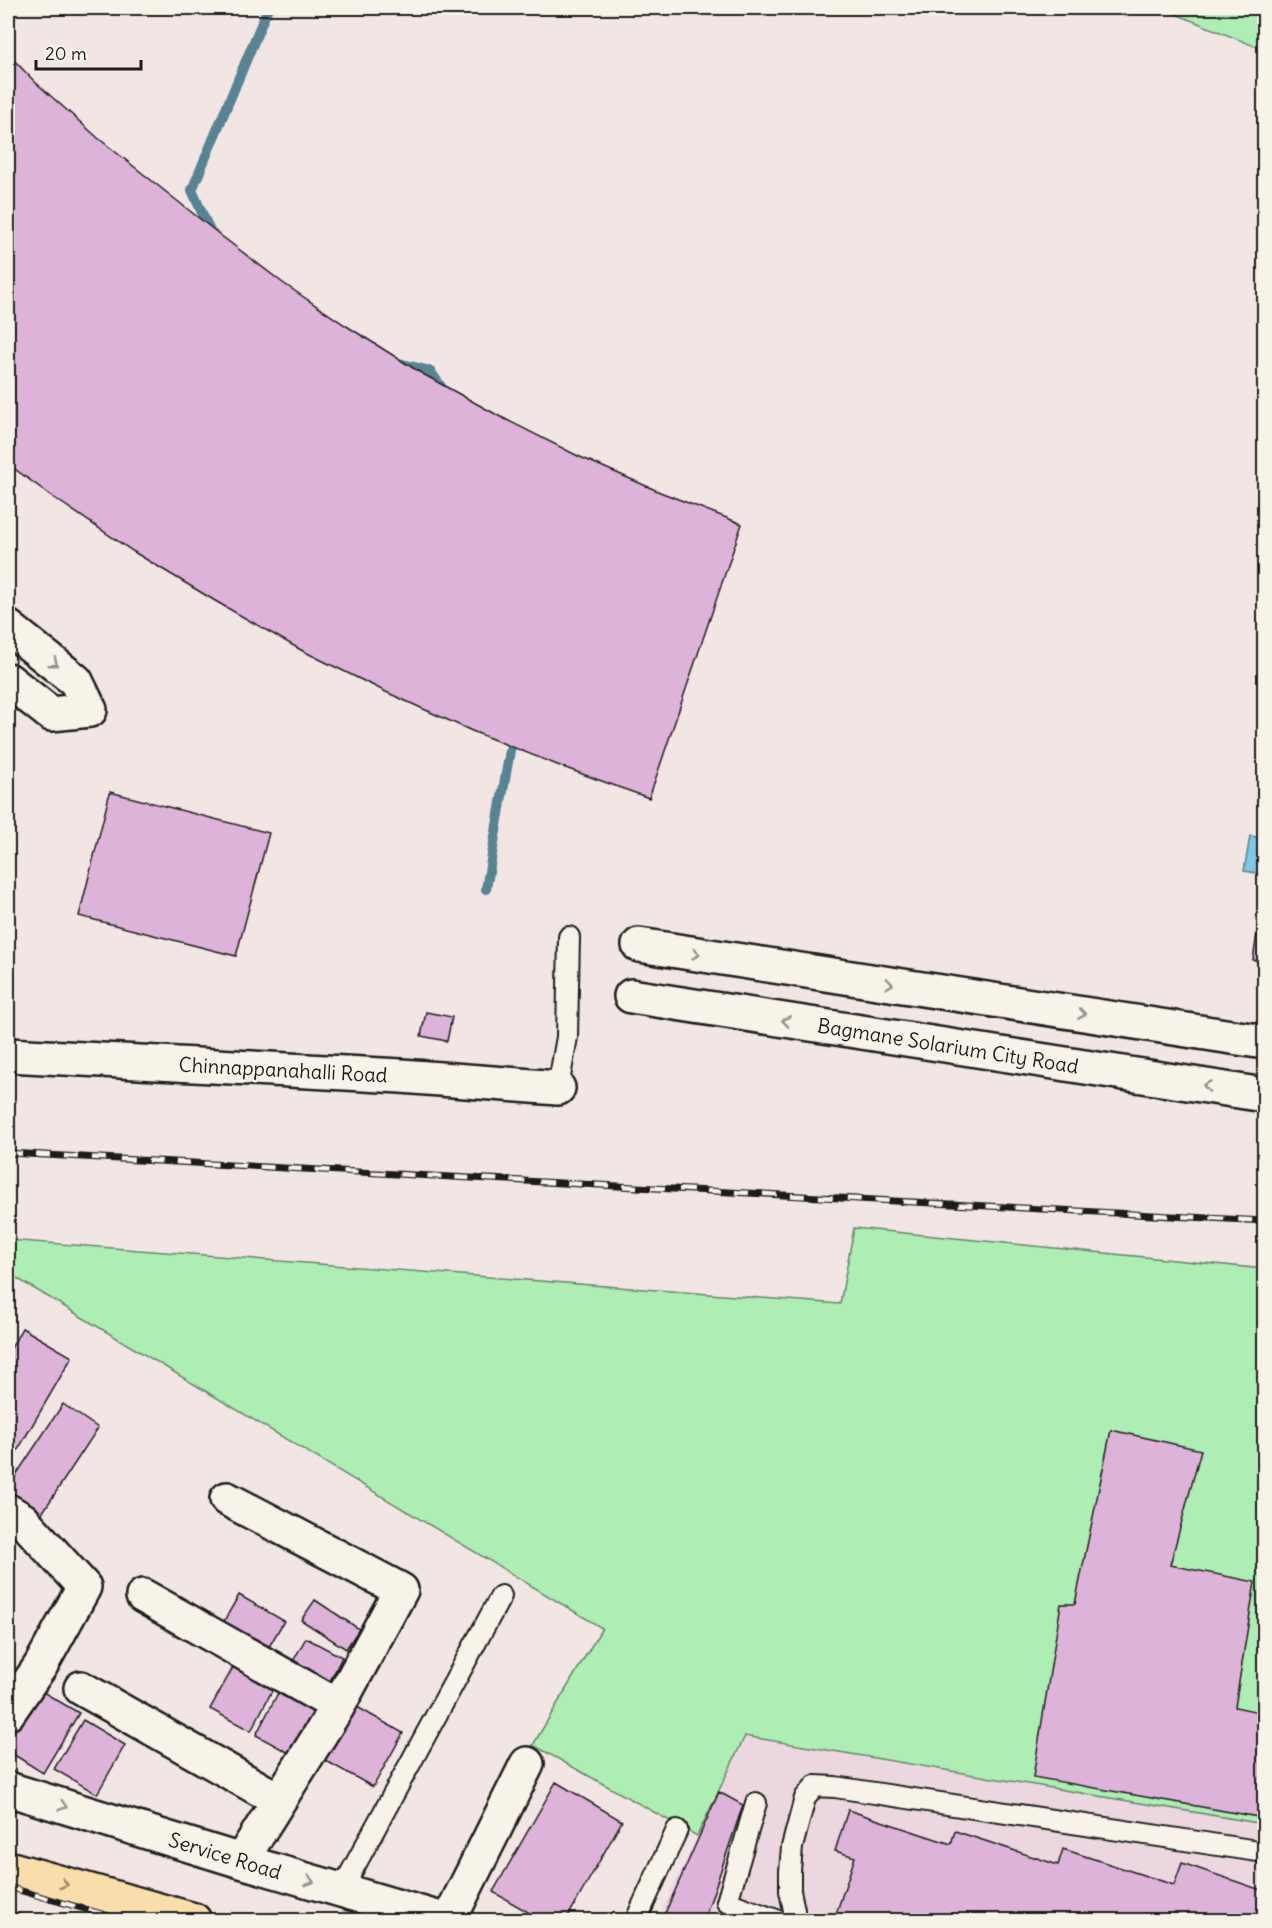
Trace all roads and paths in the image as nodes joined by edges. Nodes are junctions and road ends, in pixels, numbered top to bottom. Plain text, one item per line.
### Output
1 (8, 627) edge
2 (8, 680) edge
3 (569, 937) dead end
4 (639, 945) dead end
5 (631, 996) dead end
6 (1264, 1042) edge
7 (8, 1055) edge
8 (558, 1088) joint
9 (1264, 1095) edge
10 (227, 1498) dead end
11 (8, 1511) edge
12 (143, 1596) dead end
13 (501, 1596) dead end
14 (81, 1688) dead end
15 (338, 1706) junction
16 (8, 1713) edge
17 (527, 1764) dead end
18 (8, 1789) edge
19 (279, 1800) junction
20 (756, 1803) dead end
21 (677, 1830) dead end
22 (1264, 1852) edge
23 (241, 1861) junction
24 (8, 1868) edge
25 (341, 1891) junction
26 (194, 1920) edge
27 (444, 1920) edge
28 (449, 1920) edge
29 (636, 1920) edge
30 (776, 1920) edge
31 (793, 1920) edge

1 -> 2 street
3 - 8 lane
4 -> 6 street
9 -> 5 street, Bagmane Solarium City Road
7 - 8 street, Chinnappanahalli Road
10 - 15 street
11 - 16 street
12 - 15 street
13 - 25 lane
14 - 19 street
15 - 19 street
17 - 28 street
18 -> 23 street, Service Road
19 - 23 street
20 - 30 lane
21 - 29 lane
22 - 31 lane
23 -> 25 street, Service Road
24 -> 26 highway
25 - 27 street, Service Road

